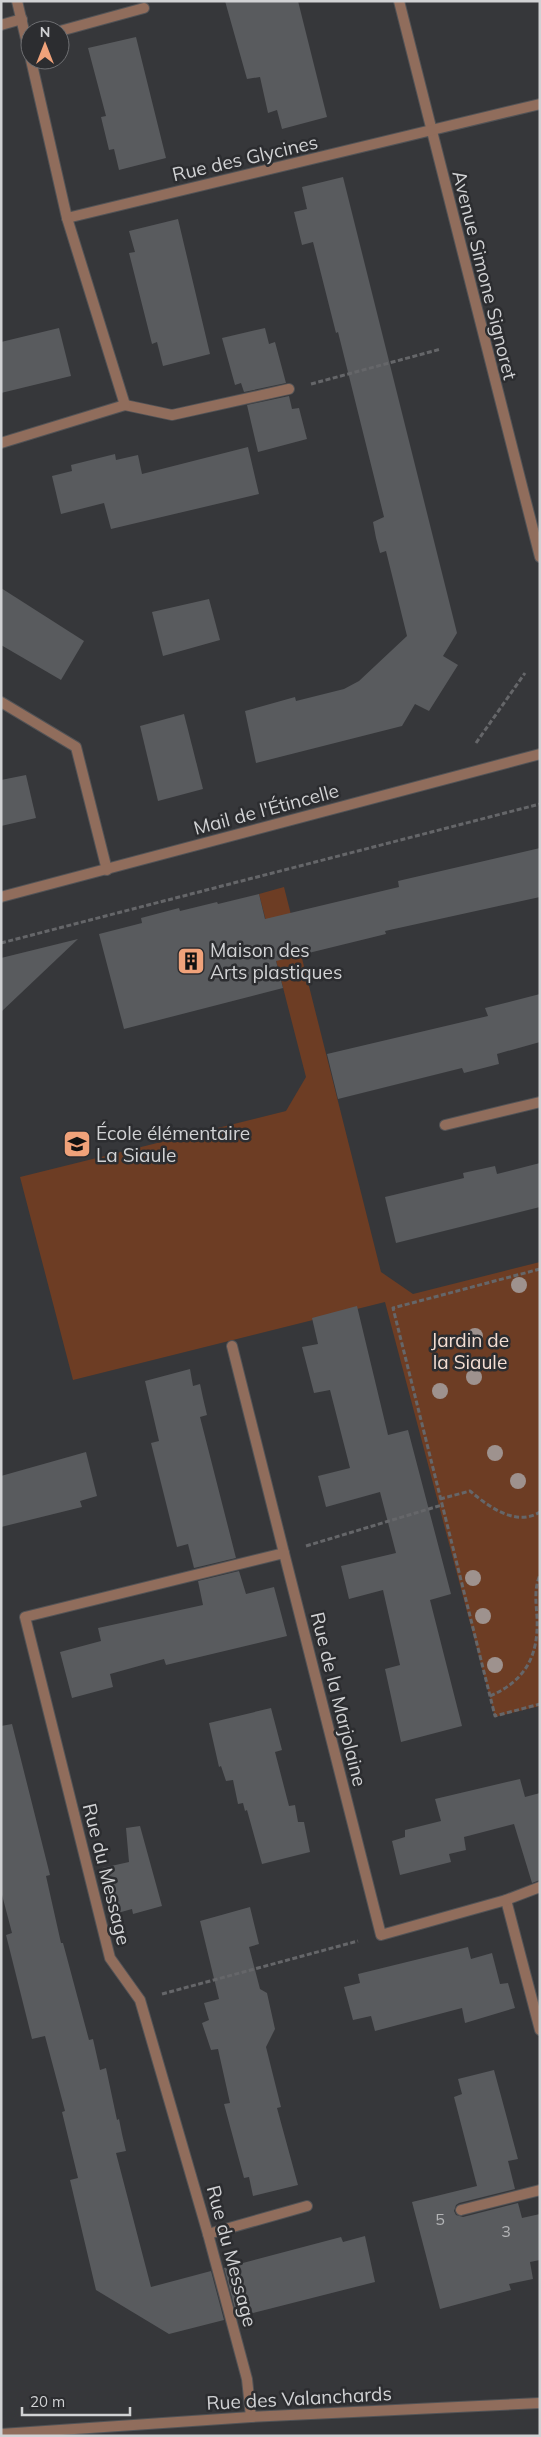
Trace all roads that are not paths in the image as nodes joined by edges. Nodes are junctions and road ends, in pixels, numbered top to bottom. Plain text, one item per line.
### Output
1 (17, 1) edge
2 (399, 1) edge
3 (144, 8) dead end
4 (22, 19) joint
5 (1, 24) edge
6 (70, 27) edge
7 (33, 70) edge
8 (540, 104) edge
9 (431, 132) junction
10 (67, 218) junction
11 (290, 389) road end
12 (125, 405) junction
13 (1, 443) edge
14 (540, 557) edge
15 (1, 702) edge
16 (540, 754) edge
17 (107, 870) junction
18 (1, 897) edge
19 (540, 1102) edge
20 (445, 1125) dead end
21 (232, 1346) dead end
22 (284, 1553) junction
23 (540, 1888) edge
24 (506, 1900) junction
25 (540, 2030) edge
26 (540, 2190) edge
27 (307, 2206) dead end
28 (461, 2210) dead end
29 (208, 2234) junction
30 (540, 2403) edge
31 (251, 2418) junction
32 (1, 2434) edge

1 - 4 street
2 - 9 street, Avenue Simone Signoret
3 - 6 street
4 - 5 street
7 - 10 street
8 - 9 street, Rue des Glycines
9 - 10 street, Rue des Glycines
9 - 14 street, Avenue Simone Signoret
10 - 12 street
11 - 12 street
12 - 13 street
15 - 17 street
16 - 17 street, Mail de l'Étincelle
17 - 18 street, Mail de l'Étincelle
19 - 20 street
21 - 22 street, Rue de la Marjolaine
22 - 24 street, Rue de la Marjolaine
22 - 29 street, Rue du Message
23 - 24 street
24 - 25 street
26 - 28 street
27 - 29 street
29 - 31 street, Rue du Message
30 - 31 street, Rue des Valanchards
31 - 32 street, Rue des Valanchards

